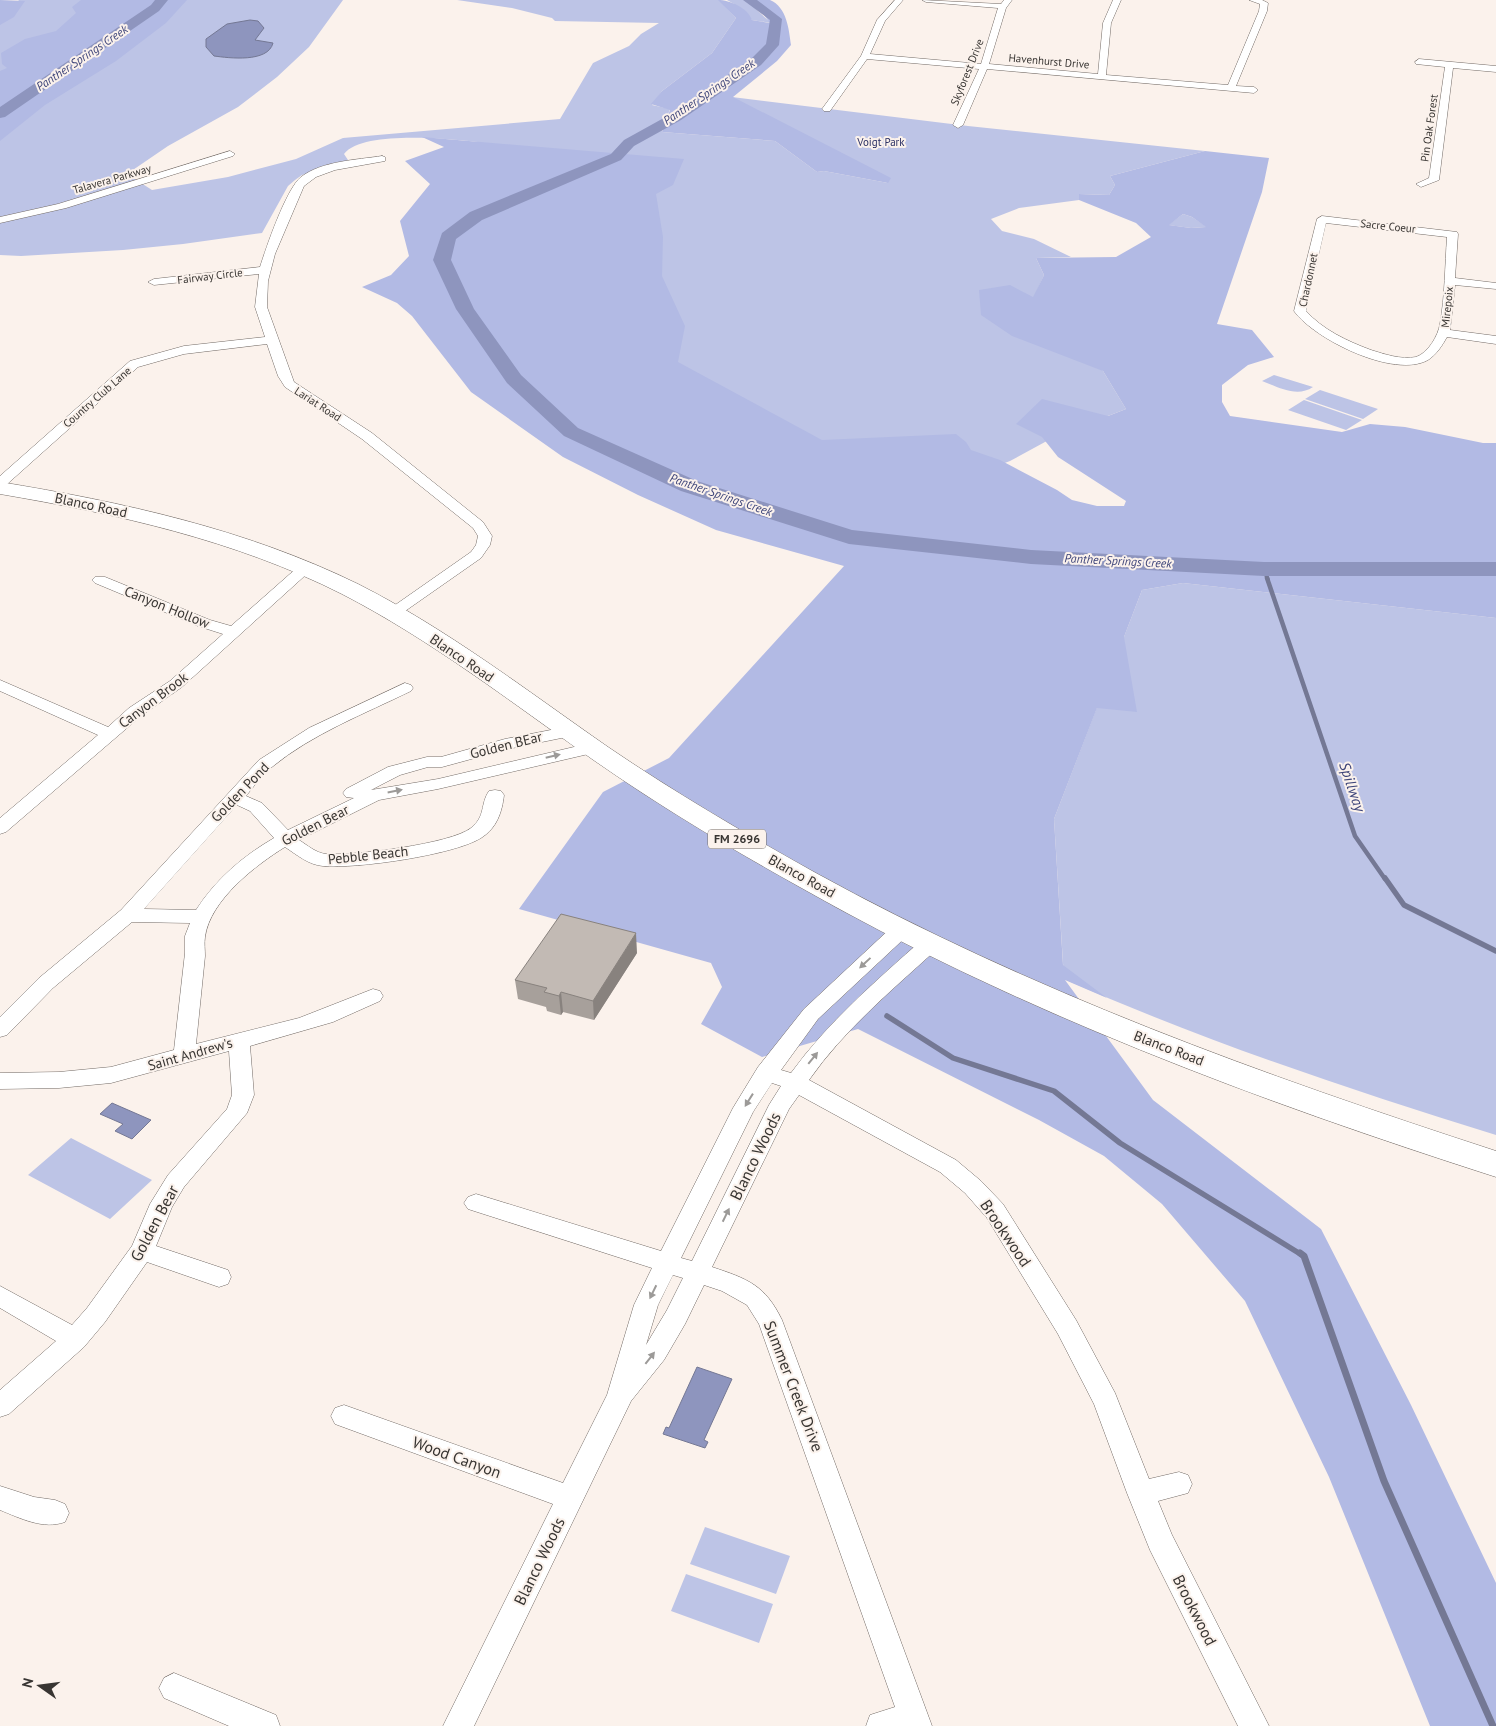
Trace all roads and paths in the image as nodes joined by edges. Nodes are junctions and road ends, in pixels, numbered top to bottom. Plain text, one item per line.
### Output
1 (899, 0) edge
2 (926, 0) edge
3 (1117, 0) edge
4 (1253, 0) edge
5 (1006, 3) edge
6 (865, 56) junction
7 (1419, 62) dead end
8 (1449, 65) junction
9 (984, 66) junction
10 (1496, 69) edge
11 (1102, 76) junction
12 (1230, 88) junction
13 (1254, 90) dead end
14 (827, 109) dead end
15 (958, 125) dead end
16 (230, 154) dead end
17 (382, 159) dead end
18 (1421, 184) dead end
19 (1322, 219) joint
20 (0, 220) edge
21 (1453, 234) joint
22 (266, 270) junction
23 (1450, 281) junction
24 (154, 282) dead end
25 (1496, 286) edge
26 (1444, 333) junction
27 (272, 340) junction
28 (1496, 340) edge
29 (1408, 361) joint
30 (0, 483) edge
31 (0, 488) edge
32 (304, 569) junction
33 (100, 580) dead end
34 (393, 613) junction
35 (234, 632) junction
36 (0, 685) edge
37 (404, 688) dead end
38 (571, 731) junction
39 (110, 733) junction
40 (591, 748) junction
41 (495, 795) dead end
42 (234, 797) junction
43 (0, 828) edge
44 (282, 834) junction
45 (128, 915) junction
46 (202, 917) junction
47 (901, 930) junction
48 (930, 944) junction
49 (373, 996) dead end
50 (0, 1030) edge
51 (239, 1040) junction
52 (184, 1054) junction
53 (766, 1073) junction
54 (0, 1081) edge
55 (796, 1083) junction
56 (1496, 1164) edge
57 (476, 1203) dead end
58 (142, 1251) junction
59 (667, 1263) junction
60 (698, 1273) junction
61 (220, 1277) dead end
62 (0, 1296) edge
63 (76, 1339) junction
64 (620, 1396) junction
65 (0, 1406) edge
66 (344, 1416) dead end
67 (1180, 1484) dead end
68 (1140, 1492) junction
69 (0, 1498) edge
70 (570, 1498) junction
71 (55, 1514) dead end
72 (174, 1688) dead end
73 (916, 1722) edge
74 (265, 1726) edge
75 (458, 1726) edge
76 (881, 1726) edge
77 (1254, 1726) edge

1 - 6 street
2 - 5 street
3 - 11 street
4 - 12 street
5 - 9 street, Skyforest Drive
6 - 9 street, Havenhurst Drive
6 - 14 street
7 - 8 street
8 - 10 street
8 - 18 street, Pin Oak Forest
9 - 11 street, Havenhurst Drive
9 - 15 street, Skyforest Drive
11 - 12 street, Havenhurst Drive
12 - 13 street, Havenhurst Drive
16 - 20 street, Talavera Parkway
17 - 22 street, Lariat Road
19 - 21 street, Sacre Coeur
19 - 29 street, Chardonnet
21 - 23 street, Mirepoix
22 - 24 street, Fairway Circle
22 - 27 street, Lariat Road
23 - 25 street
23 - 26 street, Mirepoix
26 - 28 street
26 - 29 street, Mirepoix
27 - 30 street, Country Club Lane
27 - 34 street, Lariat Road
31 - 32 main road, Blanco Road / FM 2696
32 - 34 main road, Blanco Road / FM 2696
32 - 35 street, Canyon Brook
33 - 35 street, Canyon Hollow
34 - 38 main road, Blanco Road / FM 2696
35 - 39 street, Canyon Brook
36 - 39 street
37 - 42 street, Golden Pond
38 - 40 main road, Blanco Road / FM 2696
38 - 44 street, Golden BEar
39 - 43 street, Canyon Brook
44 -> 40 street, Golden Bear
40 - 47 main road, Blanco Road / FM 2696
41 - 44 street, Pebble Beach
42 - 44 street, Pebble Beach
42 - 45 street, Golden Pond
44 - 46 street, Golden Bear
45 - 46 street
45 - 50 street, Golden Pond
46 - 52 street, Golden Bear
47 - 48 main road, Blanco Road / FM 2696
47 -> 53 street, Blanco Woods
55 -> 48 street, Blanco Woods
48 - 56 main road, Blanco Road / FM 2696
49 - 51 street, Saint Andrew's
51 - 52 street, Saint Andrew's
51 - 58 street, Golden Bear
52 - 54 street, Saint Andrew's
53 - 55 street, Brookwood
53 -> 59 street, Blanco Woods
60 -> 55 street, Blanco Woods
55 - 68 street, Brookwood
57 - 59 street, Summer Creek Drive
58 - 61 street
58 - 63 street, Golden Bear
59 - 60 street, Summer Creek Drive
59 -> 64 street, Blanco Woods
64 -> 60 street, Blanco Woods
60 - 73 street, Summer Creek Drive
62 - 63 street
63 - 65 street, Golden Bear
64 - 70 street, Blanco Woods
66 - 70 street, Wood Canyon
67 - 68 street
68 - 77 street, Brookwood
69 - 71 street
70 - 75 street, Blanco Woods
72 - 74 street
73 - 76 street

